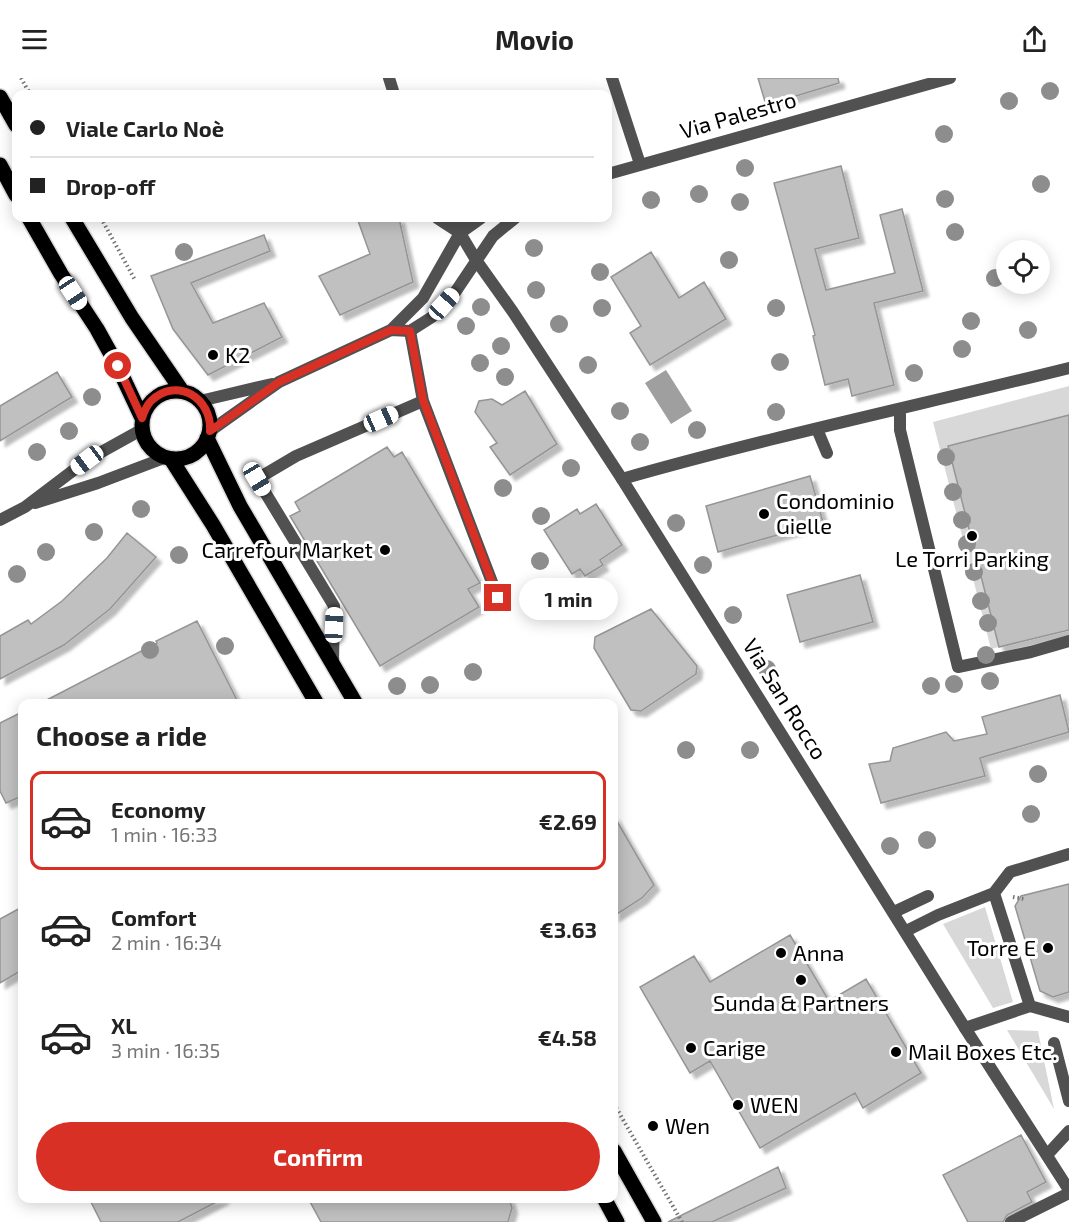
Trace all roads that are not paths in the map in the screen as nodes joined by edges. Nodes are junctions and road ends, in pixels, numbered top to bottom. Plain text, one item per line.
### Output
1 (612, 78) edge
2 (950, 78) edge
3 (918, 82) edge
4 (0, 97) edge
5 (12, 118) edge
6 (640, 164) junction
7 (0, 165) edge
8 (612, 173) edge
9 (12, 188) edge
10 (31, 222) edge
11 (74, 222) edge
12 (443, 222) edge
13 (460, 222) edge
14 (476, 222) edge
15 (510, 222) edge
16 (460, 233) junction
17 (476, 260) junction
18 (391, 330) junction
19 (410, 331) junction
20 (1069, 368) edge
21 (279, 382) junction
22 (182, 391) junction
23 (423, 400) junction
24 (200, 401) junction
25 (900, 410) junction
26 (142, 424) junction
27 (818, 429) junction
28 (209, 435) junction
29 (827, 453) dead end
30 (168, 458) junction
31 (622, 478) junction
32 (25, 507) junction
33 (0, 520) edge
34 (498, 598) dead end
35 (1069, 641) edge
36 (333, 663) junction
37 (314, 699) edge
38 (357, 699) edge
39 (1069, 854) edge
40 (994, 893) junction
41 (928, 896) dead end
42 (894, 912) junction
43 (906, 931) junction
44 (1030, 1006) junction
45 (1069, 1017) edge
46 (965, 1028) junction
47 (1054, 1043) dead end
48 (1069, 1101) edge
49 (1069, 1131) edge
50 (1047, 1155) junction
51 (618, 1158) edge
52 (1069, 1191) edge
53 (607, 1203) edge
54 (617, 1222) edge
55 (654, 1222) edge
56 (1011, 1222) edge

1 - 6 street
2 - 3 street, Via Palestro
3 - 6 street, Via Palestro
4 - 5 main road
6 - 8 street, Via Palestro
7 - 9 main road
10 - 26 main road
11 - 22 main road
12 - 16 street, Via San Rocco
13 - 16 street
14 - 16 street
15 - 17 street
16 - 17 street, Via San Rocco
16 - 18 street
17 - 19 street
17 - 31 street, Via San Rocco
18 - 19 street
18 - 21 street
19 - 23 street
20 - 25 street
21 - 24 street
21 - 28 street
22 - 24 main road
22 - 26 main road
23 - 34 street
23 - 36 street
24 - 28 main road
25 - 27 street
25 - 35 street
26 - 30 main road
26 - 32 street
27 - 29 street
27 - 31 street
28 - 30 main road
28 - 36 main road
30 - 32 street
30 - 37 main road
31 - 42 street, Via San Rocco
32 - 33 street
36 - 38 main road
39 - 40 street
40 - 43 street
40 - 44 street
41 - 42 street
42 - 43 street, Via San Rocco
43 - 46 street, Via San Rocco
44 - 45 street
44 - 46 street
46 - 50 street, Via San Rocco
47 - 48 street
49 - 50 street
50 - 52 street, Via San Rocco
51 - 55 main road
52 - 56 street
53 - 54 main road

